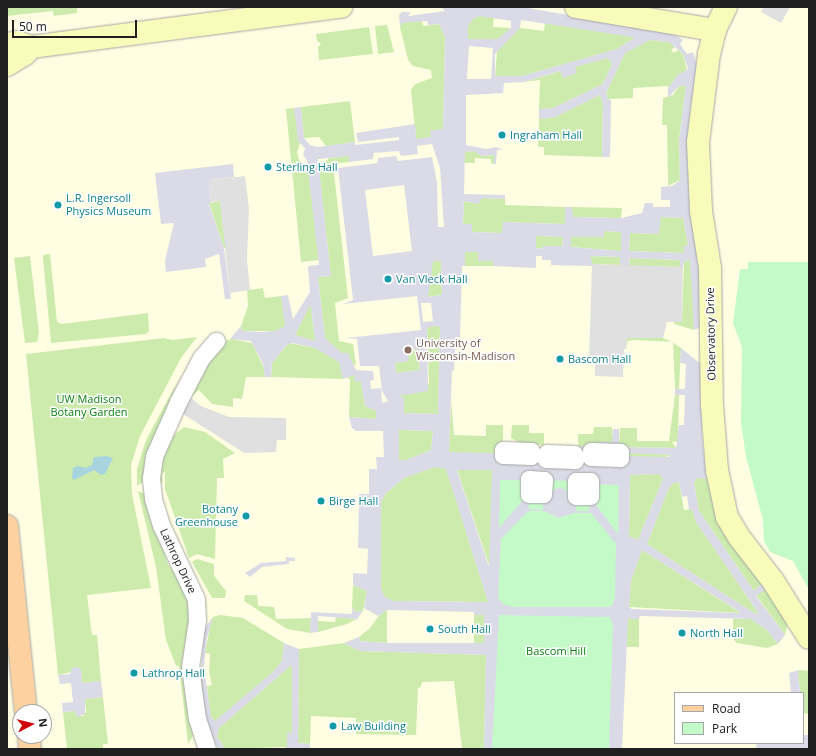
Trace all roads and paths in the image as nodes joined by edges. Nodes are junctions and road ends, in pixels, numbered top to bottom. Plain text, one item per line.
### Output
1 (341, 7) edge
2 (576, 7) edge
3 (726, 7) edge
4 (715, 30) junction
5 (7, 44) edge
6 (31, 47) junction
7 (7, 65) edge
8 (216, 341) dead end
9 (7, 526) edge
10 (809, 638) edge
11 (25, 704) edge
12 (207, 749) edge

1 - 6 street
2 - 4 street
3 - 4 street, Observatory Drive
4 - 10 street, Observatory Drive
5 - 6 street
6 - 7 street
8 - 12 street, Lathrop Drive
9 - 11 main road

